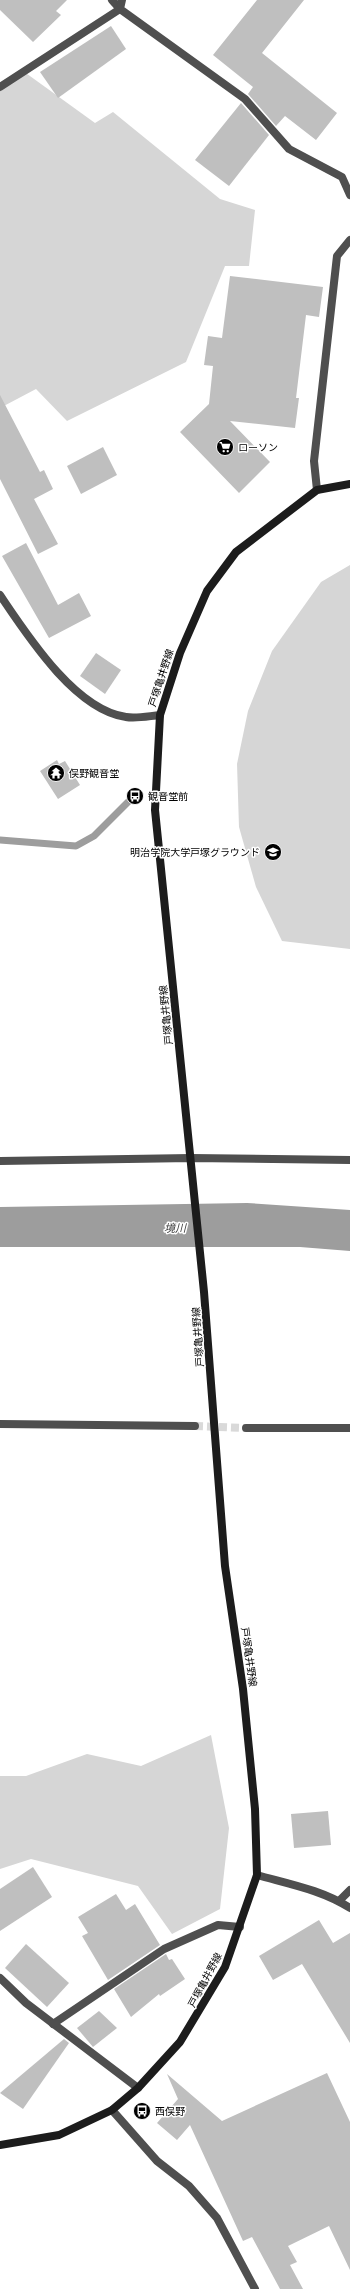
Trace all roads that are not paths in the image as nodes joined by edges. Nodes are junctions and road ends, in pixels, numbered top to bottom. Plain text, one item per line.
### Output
1 (112, 0) edge
2 (122, 0) edge
3 (120, 9) junction
4 (0, 87) edge
5 (350, 195) edge
6 (350, 240) edge
7 (350, 484) edge
8 (317, 490) junction
9 (0, 595) edge
10 (160, 715) junction
11 (191, 1158) junction
12 (350, 1160) edge
13 (0, 1161) edge
14 (0, 1424) edge
15 (195, 1426) tunnel mouth
16 (246, 1428) tunnel mouth
17 (350, 1428) edge
18 (256, 1875) junction
19 (350, 1890) edge
20 (339, 1901) junction
21 (350, 1908) edge
22 (240, 1927) junction
23 (0, 1978) edge
24 (53, 2024) junction
25 (138, 2088) junction
26 (112, 2110) junction
27 (0, 2145) edge
28 (255, 2289) edge

1 - 3 street
2 - 3 street
3 - 4 street
3 - 5 street
6 - 8 street
7 - 8 main road, 戸塚亀井野線
8 - 10 main road, 戸塚亀井野線
9 - 10 street
10 - 11 main road, 戸塚亀井野線
11 - 12 street
11 - 13 street
11 - 18 main road, 戸塚亀井野線
14 - 15 street
16 - 17 street
18 - 20 street
18 - 22 main road, 戸塚亀井野線
19 - 20 street
20 - 21 street
22 - 24 street
22 - 25 main road, 戸塚亀井野線
23 - 24 street
24 - 25 street
25 - 26 main road, 戸塚亀井野線
26 - 27 main road, 戸塚亀井野線
26 - 28 street

